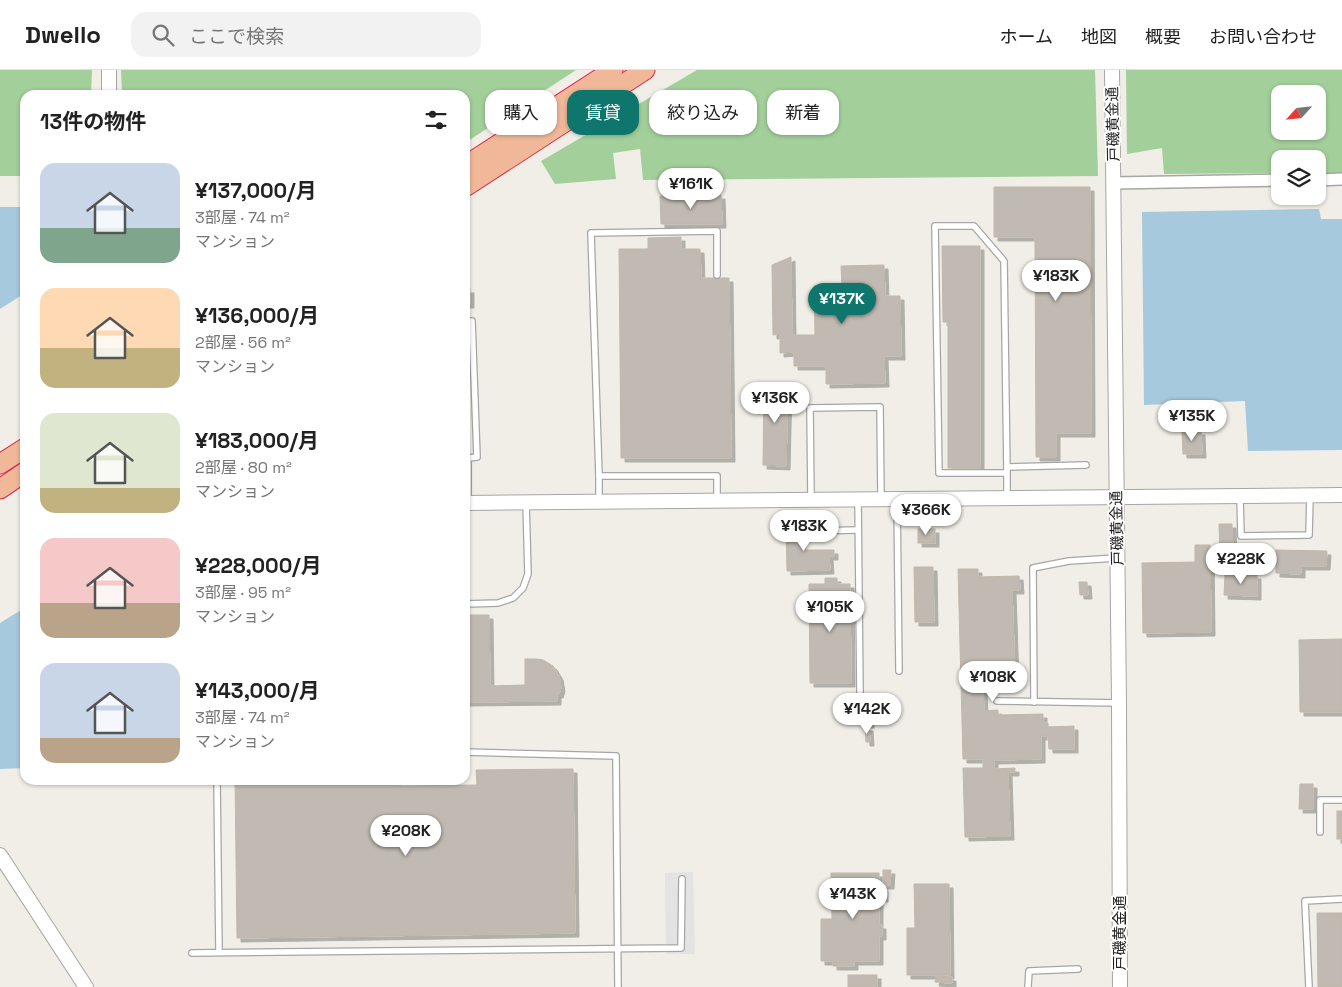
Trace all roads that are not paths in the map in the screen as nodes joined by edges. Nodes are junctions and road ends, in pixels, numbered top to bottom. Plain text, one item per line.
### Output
1 (109, 70) edge
2 (613, 70) edge
3 (645, 70) edge
4 (1112, 70) edge
5 (109, 90) edge
6 (470, 163) edge
7 (1342, 179) edge
8 (1271, 180) edge
9 (1326, 180) edge
10 (1113, 183) junction
11 (470, 184) edge
12 (717, 275) dead end
13 (470, 321) edge
14 (20, 451) edge
15 (470, 458) edge
16 (0, 464) edge
17 (1086, 465) dead end
18 (1007, 470) junction
19 (20, 475) edge
20 (599, 476) junction
21 (0, 489) edge
22 (1310, 495) junction
23 (1342, 495) edge
24 (1117, 496) junction
25 (1240, 496) junction
26 (1007, 498) junction
27 (811, 499) junction
28 (858, 499) junction
29 (881, 499) junction
30 (897, 499) junction
31 (717, 500) junction
32 (599, 501) junction
33 (526, 502) junction
34 (470, 503) edge
35 (858, 530) junction
36 (810, 531) dead end
37 (1118, 558) junction
38 (470, 604) edge
39 (899, 671) dead end
40 (860, 692) dead end
41 (997, 701) dead end
42 (1034, 702) junction
43 (1119, 703) junction
44 (470, 752) edge
45 (217, 785) edge
46 (1342, 800) edge
47 (1320, 832) dead end
48 (2, 863) edge
49 (682, 878) dead end
50 (1342, 899) edge
51 (618, 949) junction
52 (192, 952) dead end
53 (220, 952) junction
54 (1078, 969) dead end
55 (86, 987) edge
56 (618, 987) edge
57 (1028, 987) edge
58 (1120, 987) edge
59 (1309, 987) edge

1 - 5 street
2 - 6 highway
3 - 11 highway
4 - 10 street, 戸磯黄金通
7 - 9 street
8 - 10 street
10 - 24 street, 戸磯黄金通
12 - 20 lane
13 - 15 lane
14 - 16 highway
17 - 18 lane
18 - 18 lane
18 - 26 lane
19 - 21 highway
20 - 31 lane
20 - 32 lane
22 - 23 street
22 - 25 street
22 - 25 lane
24 - 25 street
24 - 26 street
24 - 37 street, 戸磯黄金通
26 - 30 street
27 - 28 street
27 - 29 lane
27 - 31 street
28 - 29 street
28 - 35 lane
29 - 30 street
30 - 39 lane
31 - 32 street
32 - 33 street
33 - 34 street
33 - 38 lane
35 - 36 lane
35 - 40 lane
37 - 42 lane
37 - 43 street, 戸磯黄金通
41 - 42 lane
42 - 43 lane
43 - 58 street, 戸磯黄金通
44 - 51 lane
45 - 53 lane
46 - 47 lane
48 - 55 street
49 - 51 lane
50 - 59 lane
51 - 53 lane
51 - 56 lane
52 - 53 lane
54 - 57 lane

